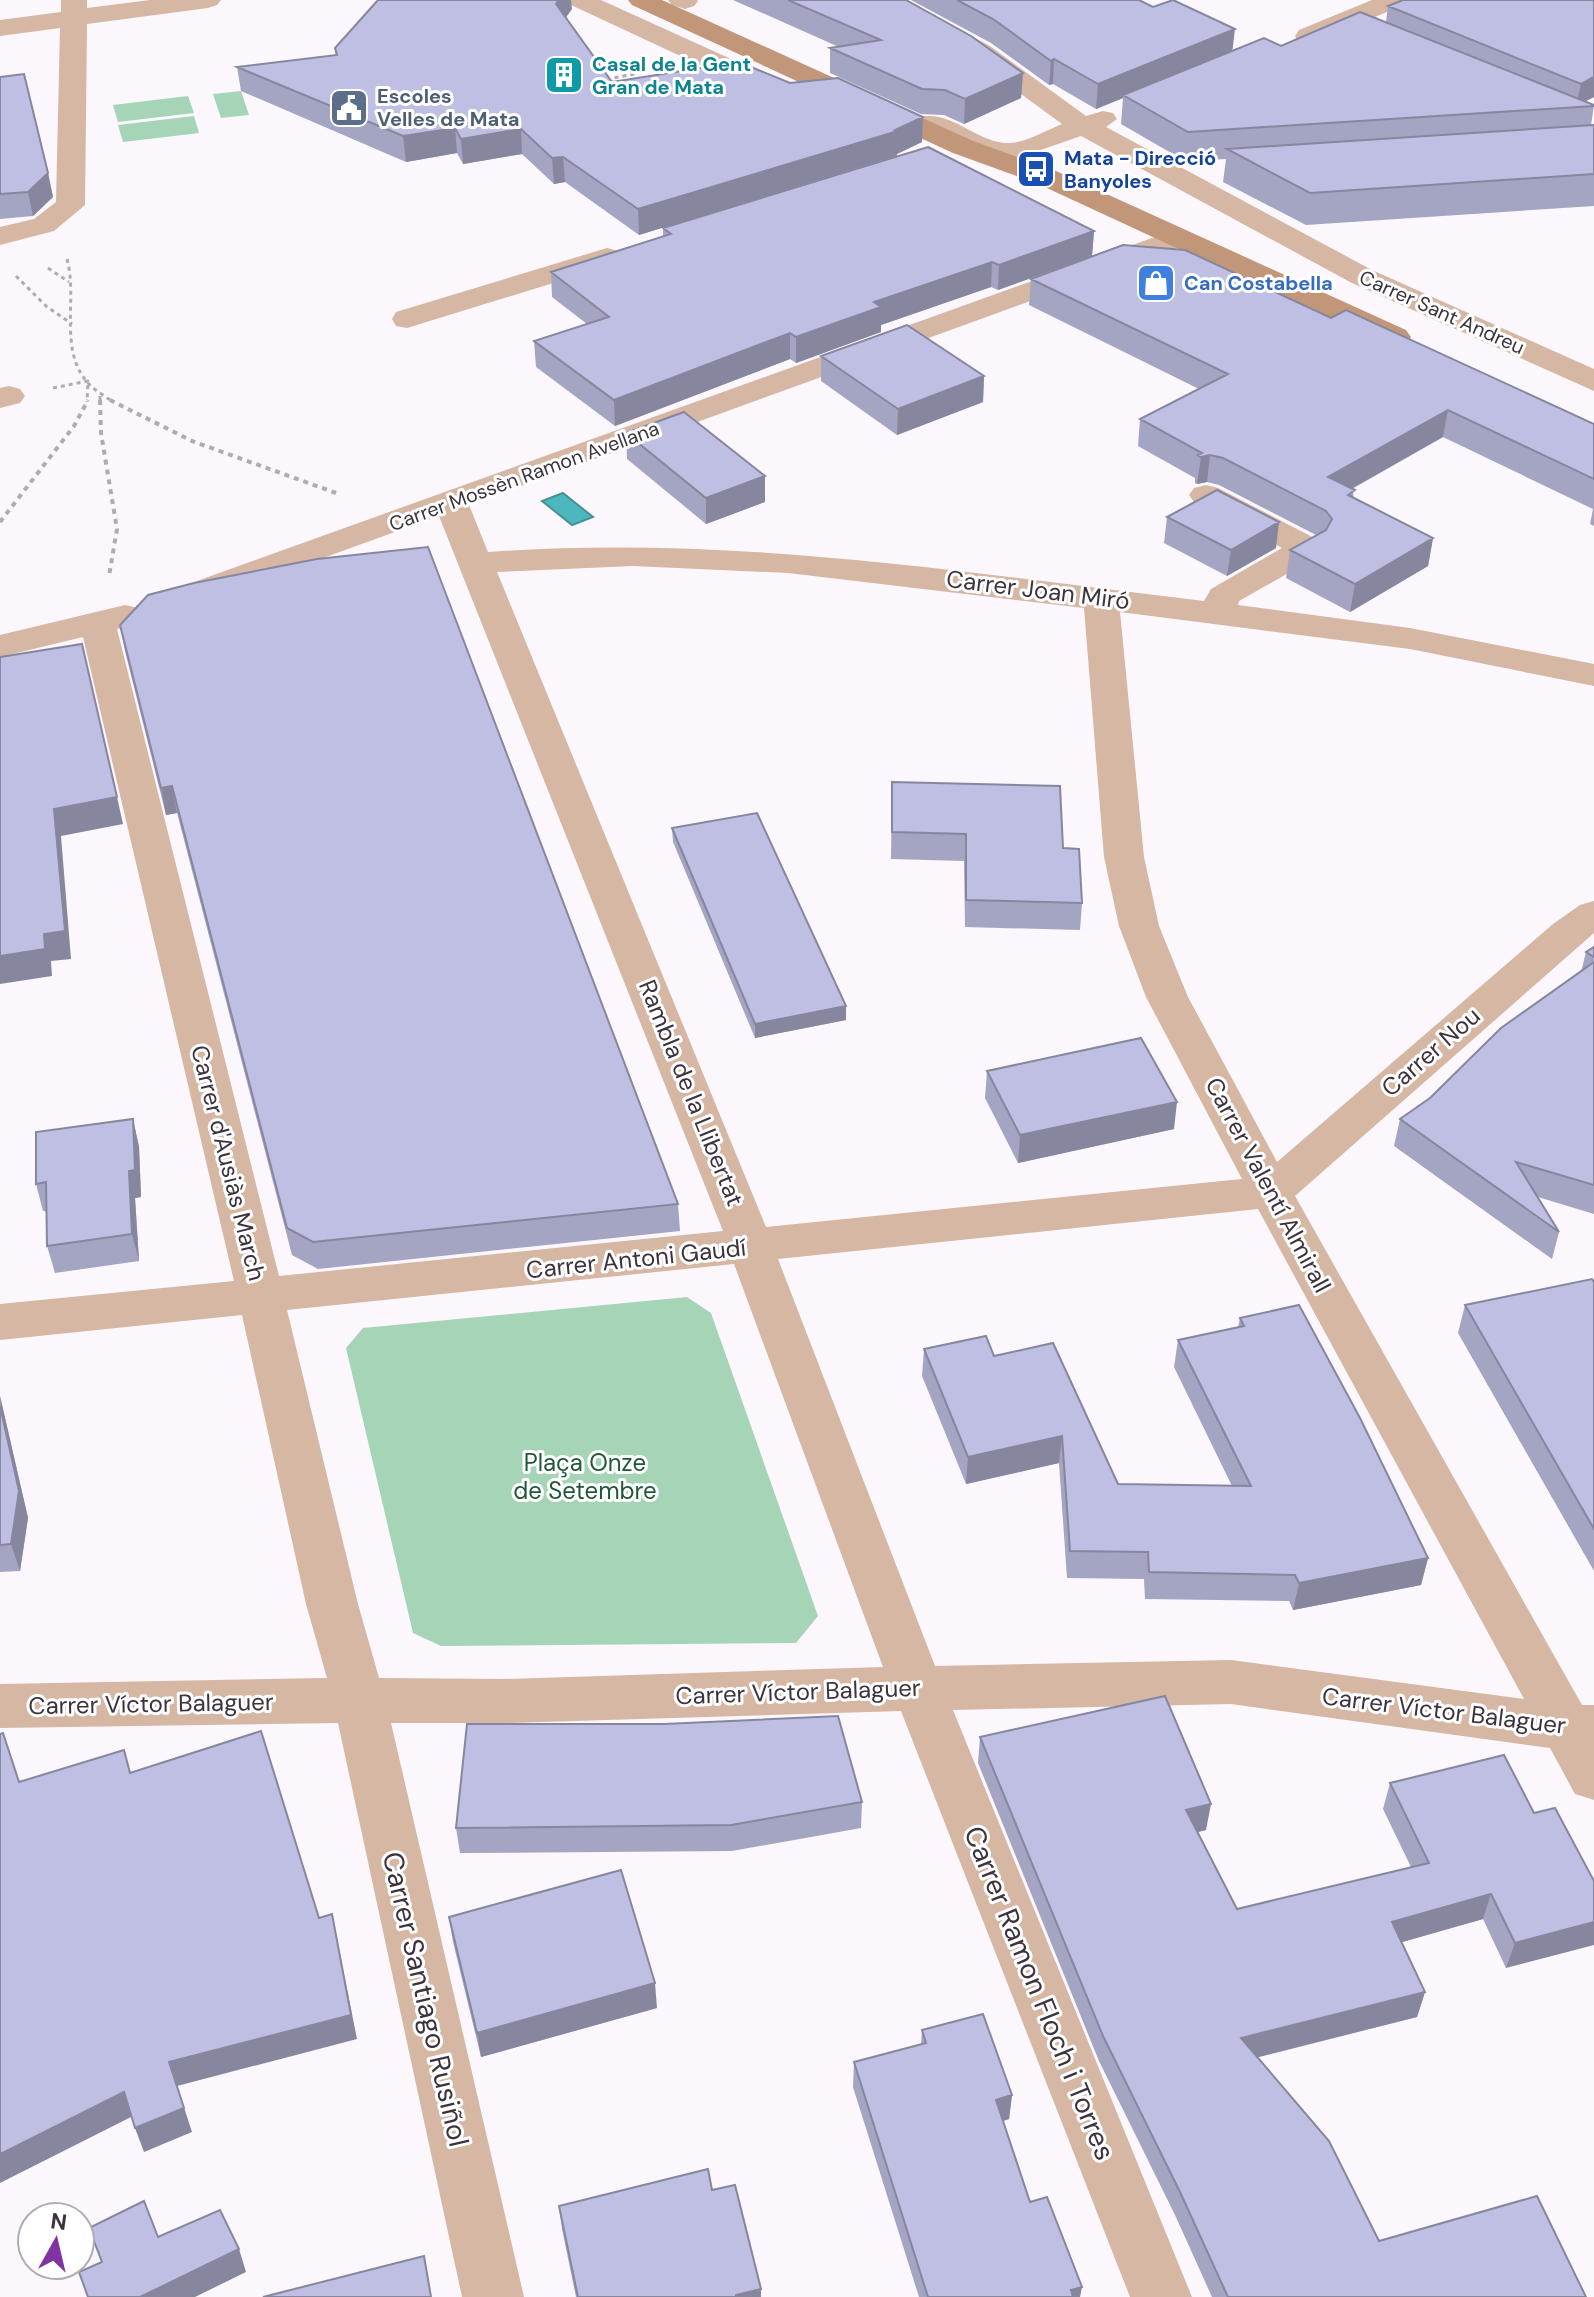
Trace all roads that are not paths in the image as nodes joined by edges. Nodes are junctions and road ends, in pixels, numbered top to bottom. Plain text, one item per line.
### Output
1 (208, 0) edge
2 (580, 0) edge
3 (641, 0) edge
4 (683, 0) edge
5 (886, 0) edge
6 (1394, 0) edge
7 (74, 9) edge
8 (1341, 22) junction
9 (0, 28) edge
10 (1369, 33) edge
11 (1286, 45) edge
12 (776, 61) junction
13 (840, 91) junction
14 (1128, 110) edge
15 (1081, 125) junction
16 (970, 145) junction
17 (1012, 152) junction
18 (916, 161) edge
19 (1217, 171) dead end
20 (1170, 174) junction
21 (1046, 177) junction
22 (0, 236) edge
23 (1177, 238) junction
24 (632, 249) edge
25 (407, 319) dead end
26 (1420, 349) edge
27 (1594, 381) edge
28 (1206, 495) edge
29 (451, 503) junction
30 (478, 563) junction
31 (1101, 599) junction
32 (1219, 612) junction
33 (98, 625) junction
34 (0, 646) edge
35 (1594, 675) edge
36 (1594, 914) edge
37 (1271, 1192) junction
38 (750, 1247) junction
39 (261, 1296) junction
40 (0, 1322) edge
41 (919, 1688) junction
42 (359, 1700) junction
43 (0, 1706) edge
44 (1580, 1728) edge
45 (1594, 1777) edge
46 (493, 2297) edge
47 (1161, 2297) edge

1 - 7 street
2 - 13 street
3 - 12 main road, Carrer Sant Andreu
4 - 17 main road, Carrer Sant Andreu
5 - 15 street, Carrer Sant Andreu
6 - 8 street
7 - 9 street
7 - 22 street
8 - 10 street
8 - 11 street
12 - 13 main road, Carrer Sant Andreu
12 - 16 street
13 - 16 main road, Carrer Sant Andreu
14 - 15 street
15 - 17 street
15 - 20 street, Carrer Sant Andreu
16 - 17 street
16 - 18 street
16 - 21 main road, Carrer Sant Andreu
17 - 21 main road, Carrer Sant Andreu
19 - 20 street
20 - 27 street, Carrer Sant Andreu
21 - 23 main road, Carrer Sant Andreu
23 - 26 main road, Carrer Sant Andreu
23 - 29 street, Carrer Mossèn Ramon Avellana
24 - 25 street
28 - 32 street
29 - 30 street, Rambla de la Llibertat
29 - 33 street, Carrer Mossèn Ramon Avellana
30 - 31 street, Carrer Joan Miró
30 - 38 street, Rambla de la Llibertat
31 - 32 street, Carrer Joan Miró
31 - 37 street, Carrer Valentí Almirall
32 - 35 street, Carrer Joan Miró
33 - 34 street, Carrer Mossèn Ramon Avellana
33 - 39 street, Carrer d'Ausiàs March
36 - 37 street, Carrer Nou
37 - 38 street, Carrer Antoni Gaudí
37 - 44 street, Carrer Valentí Almirall
38 - 39 street, Carrer Antoni Gaudí
38 - 41 street, Rambla de la Llibertat
39 - 40 street, Carrer Antoni Gaudí
39 - 42 street, Carrer d'Ausiàs March
41 - 42 street, Carrer Víctor Balaguer
41 - 44 street, Carrer Víctor Balaguer
41 - 47 street, Carrer Ramon Floch i Torres
42 - 43 street, Carrer Víctor Balaguer
42 - 46 street, Carrer Santiago Rusiñol
44 - 45 street, Carrer Valentí Almirall

